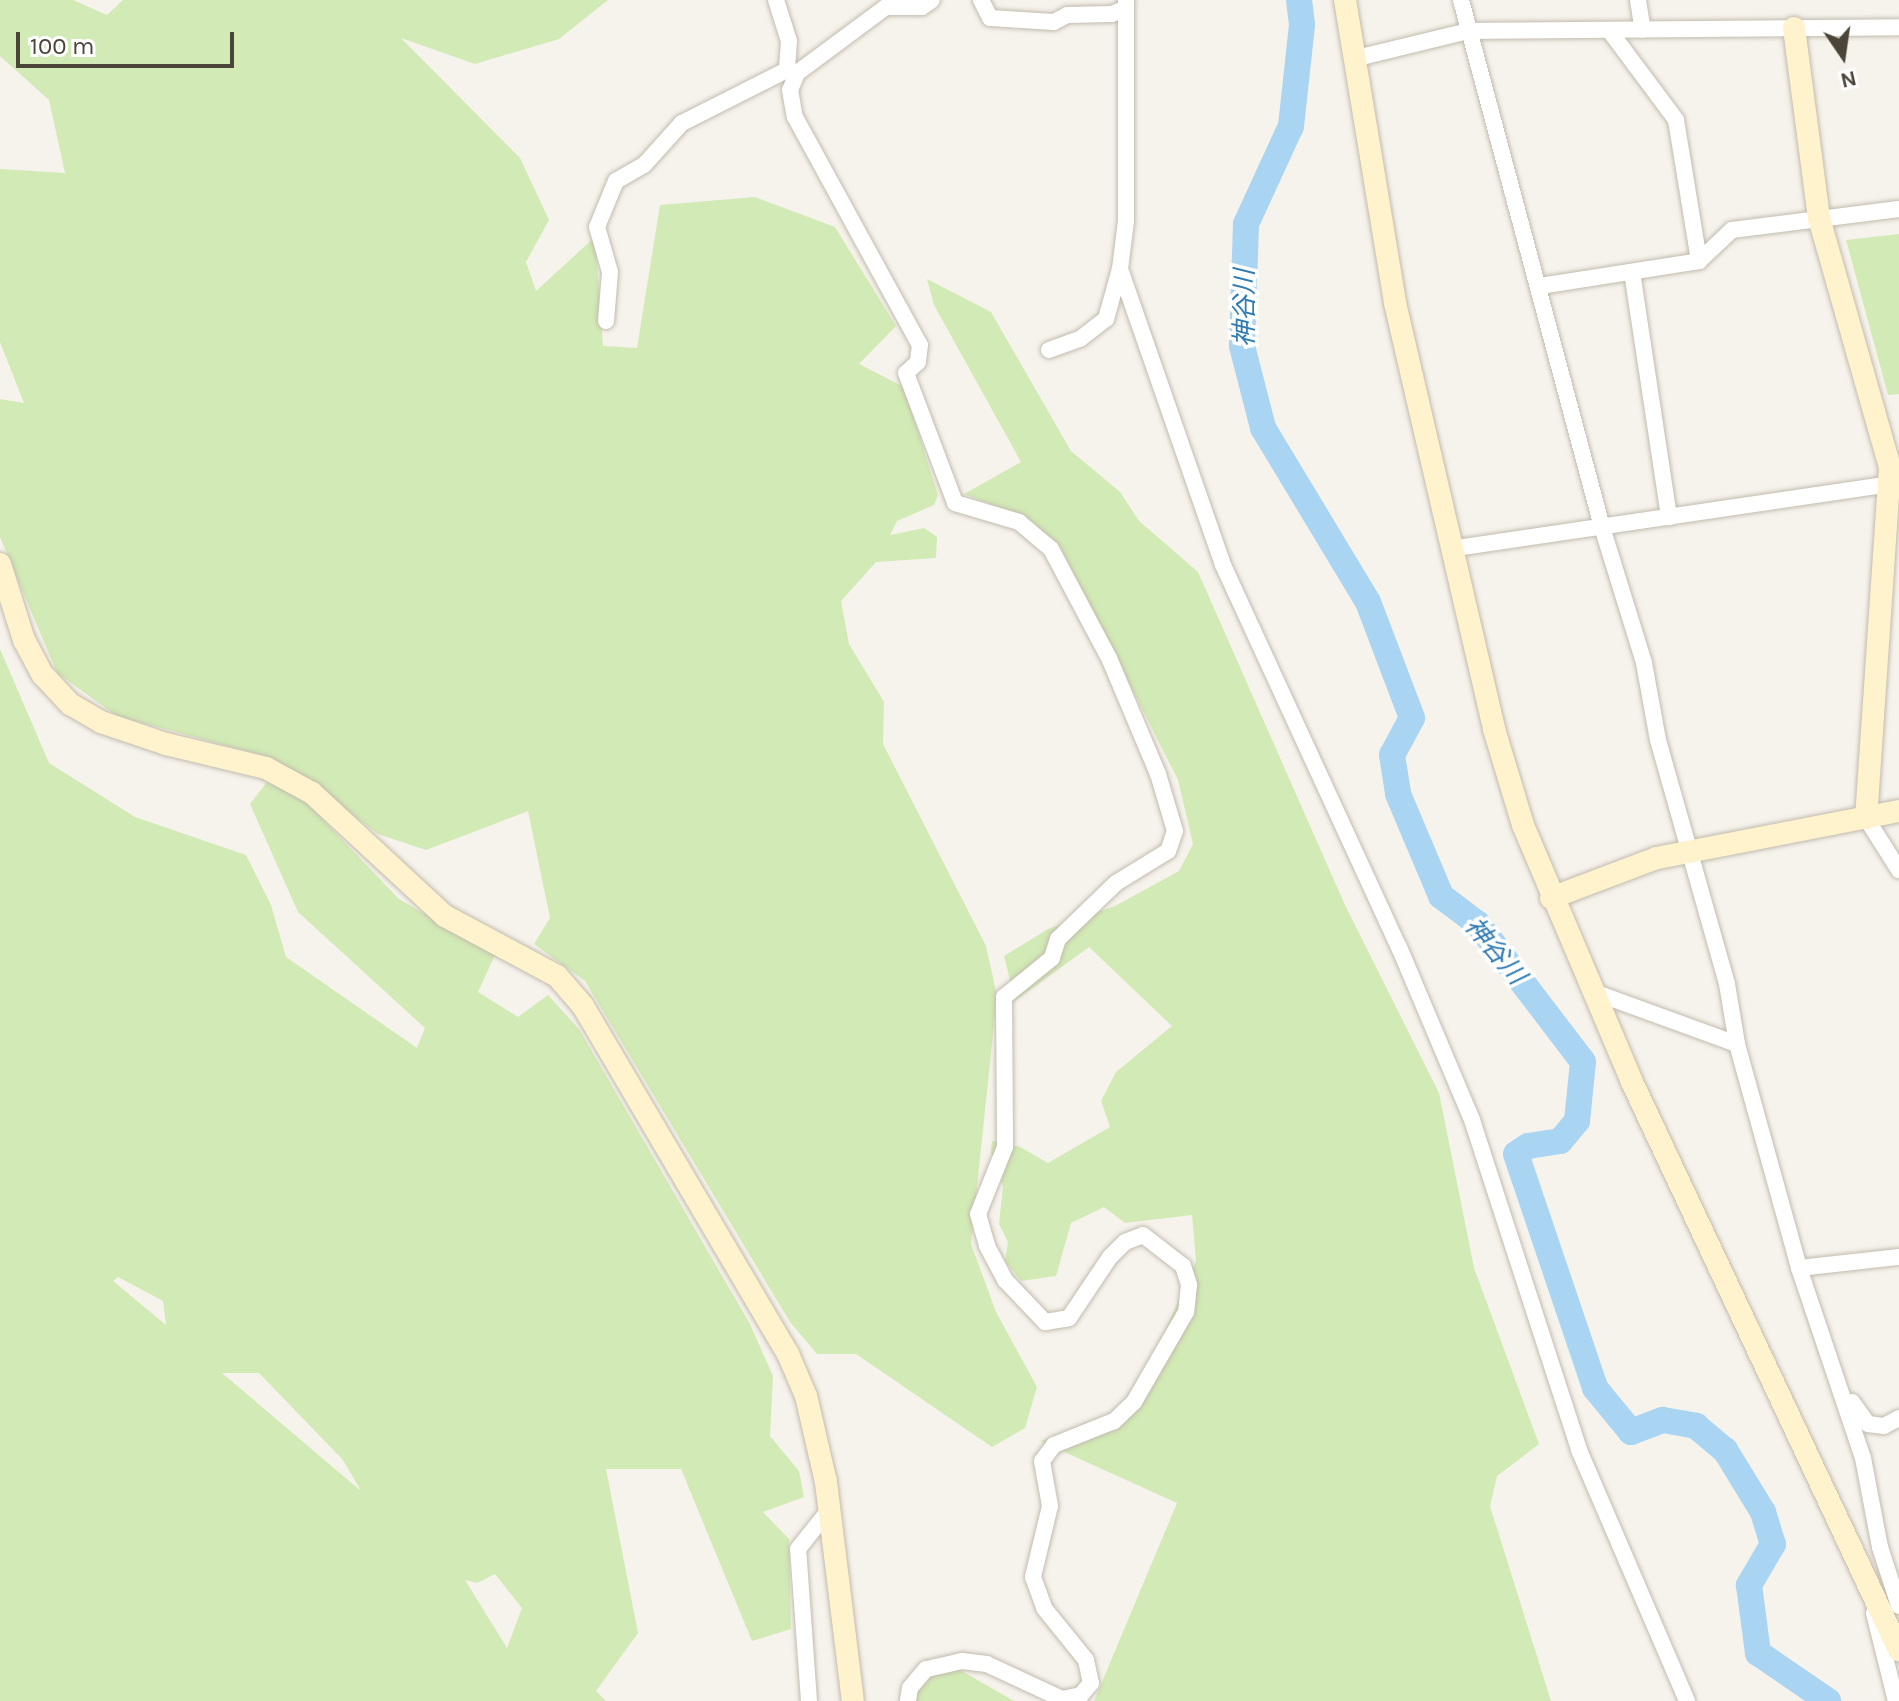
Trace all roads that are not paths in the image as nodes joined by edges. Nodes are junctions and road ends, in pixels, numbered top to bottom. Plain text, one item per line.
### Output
1 (776, 0) edge
2 (932, 0) edge
3 (981, 0) edge
4 (1345, 0) edge
5 (1461, 0) edge
6 (1638, 0) edge
7 (1126, 4) edge
8 (1899, 27) edge
9 (1794, 28) junction
10 (1609, 30) junction
11 (1643, 30) junction
12 (1468, 31) junction
13 (1353, 59) junction
14 (792, 72) junction
15 (1899, 209) edge
16 (1819, 218) junction
17 (1699, 261) junction
18 (1120, 269) junction
19 (1632, 272) junction
20 (1540, 286) junction
21 (606, 321) dead end
22 (1049, 350) dead end
23 (1895, 483) edge
24 (1669, 517) junction
25 (1602, 527) junction
26 (1450, 549) junction
27 (0, 564) edge
28 (1899, 811) edge
29 (1866, 818) junction
30 (1688, 852) junction
31 (1899, 870) edge
32 (1551, 898) junction
33 (1591, 991) junction
34 (1737, 1044) junction
35 (1899, 1257) edge
36 (1799, 1268) junction
37 (1841, 1394) junction
38 (1899, 1418) edge
39 (829, 1510) junction
40 (1893, 1603) edge
41 (1899, 1650) edge
42 (809, 1701) edge
43 (853, 1701) edge
44 (908, 1701) edge
45 (1687, 1701) edge
46 (1896, 1701) edge

1 - 14 street
2 - 14 street
3 - 7 street
4 - 13 street
5 - 12 street
6 - 11 street
7 - 18 street
8 - 9 street
9 - 11 street
9 - 16 street
10 - 11 street
10 - 12 street
10 - 17 street
12 - 13 street
12 - 20 street
13 - 26 street
14 - 21 street
14 - 44 street
15 - 16 street
16 - 17 street
16 - 23 street
17 - 19 street
18 - 22 street
18 - 45 street
19 - 20 street
19 - 24 street
20 - 25 street
23 - 24 street
23 - 29 street
24 - 25 street
25 - 26 street
25 - 30 street
26 - 32 street
27 - 39 street
28 - 29 street
29 - 30 street
29 - 31 street
30 - 32 street
30 - 34 street
32 - 33 street
33 - 34 street
33 - 40 street
34 - 36 street
35 - 36 street
36 - 37 street
37 - 38 street
37 - 40 street
39 - 42 street
39 - 43 street
40 - 41 street
40 - 46 street

